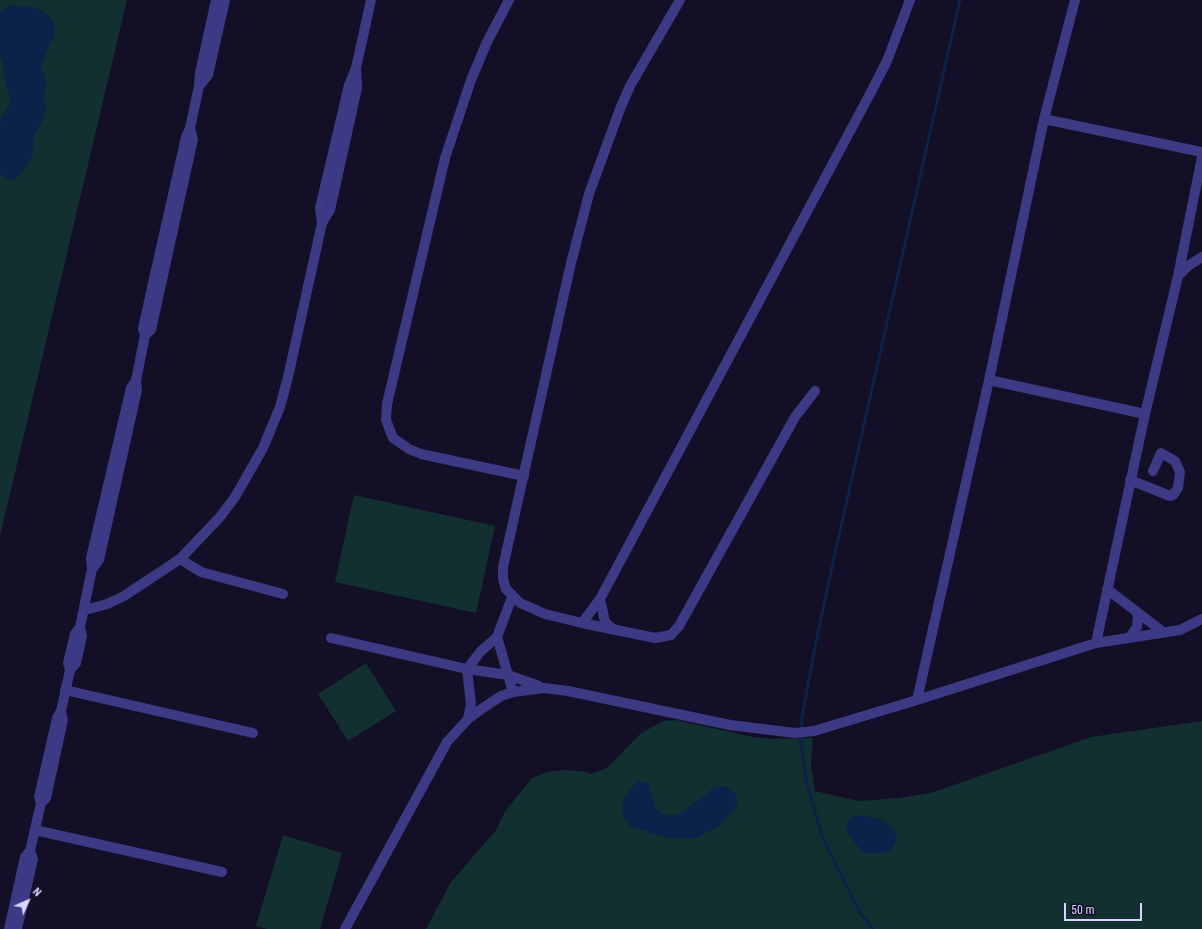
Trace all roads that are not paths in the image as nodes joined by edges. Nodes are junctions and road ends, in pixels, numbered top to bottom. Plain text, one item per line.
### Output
1 (216, 0) edge
2 (225, 0) edge
3 (372, 0) edge
4 (509, 0) edge
5 (680, 0) edge
6 (910, 0) edge
7 (1075, 0) edge
8 (199, 86) junction
9 (1044, 119) junction
10 (1202, 152) edge
11 (1202, 157) edge
12 (1202, 257) edge
13 (1178, 276) junction
14 (989, 380) junction
15 (815, 391) dead end
16 (1145, 414) junction
17 (1153, 471) dead end
18 (524, 476) junction
19 (1130, 480) junction
20 (180, 559) junction
21 (1107, 589) junction
22 (283, 594) dead end
23 (512, 597) junction
24 (600, 599) junction
25 (84, 610) junction
26 (1136, 611) junction
27 (1202, 619) edge
28 (582, 624) junction
29 (612, 628) junction
30 (1163, 632) junction
31 (497, 636) junction
32 (331, 638) dead end
33 (1130, 638) junction
34 (1096, 643) junction
35 (467, 668) junction
36 (508, 675) junction
37 (544, 688) junction
38 (65, 690) junction
39 (513, 692) junction
40 (917, 700) junction
41 (468, 719) junction
42 (253, 733) dead end
43 (35, 830) junction
44 (30, 851) junction
45 (222, 872) dead end
46 (9, 929) edge
47 (17, 929) edge
48 (345, 929) edge

1 - 8 street
2 - 8 street
3 - 20 street
4 - 18 street
5 - 18 street
6 - 24 street
7 - 9 street
8 - 25 street
9 - 10 street
9 - 14 street
11 - 13 street
12 - 13 street
13 - 16 street
14 - 16 street
14 - 40 street
15 - 29 street
16 - 19 street
17 - 19 street
18 - 23 street
19 - 21 street
20 - 22 street
20 - 25 street
21 - 26 street
21 - 34 street
23 - 28 street
23 - 31 street
24 - 28 street
24 - 29 street
25 - 38 street
26 - 30 street
26 - 33 street
27 - 30 street
28 - 29 street
30 - 33 street
31 - 35 street
31 - 36 street
32 - 35 street
33 - 34 street
34 - 40 street
35 - 36 street
35 - 41 street
36 - 37 street
36 - 39 street
37 - 39 street
37 - 40 street
38 - 42 street
38 - 43 street
39 - 41 street
41 - 48 street
43 - 44 street
43 - 45 street
44 - 46 street
44 - 47 street

